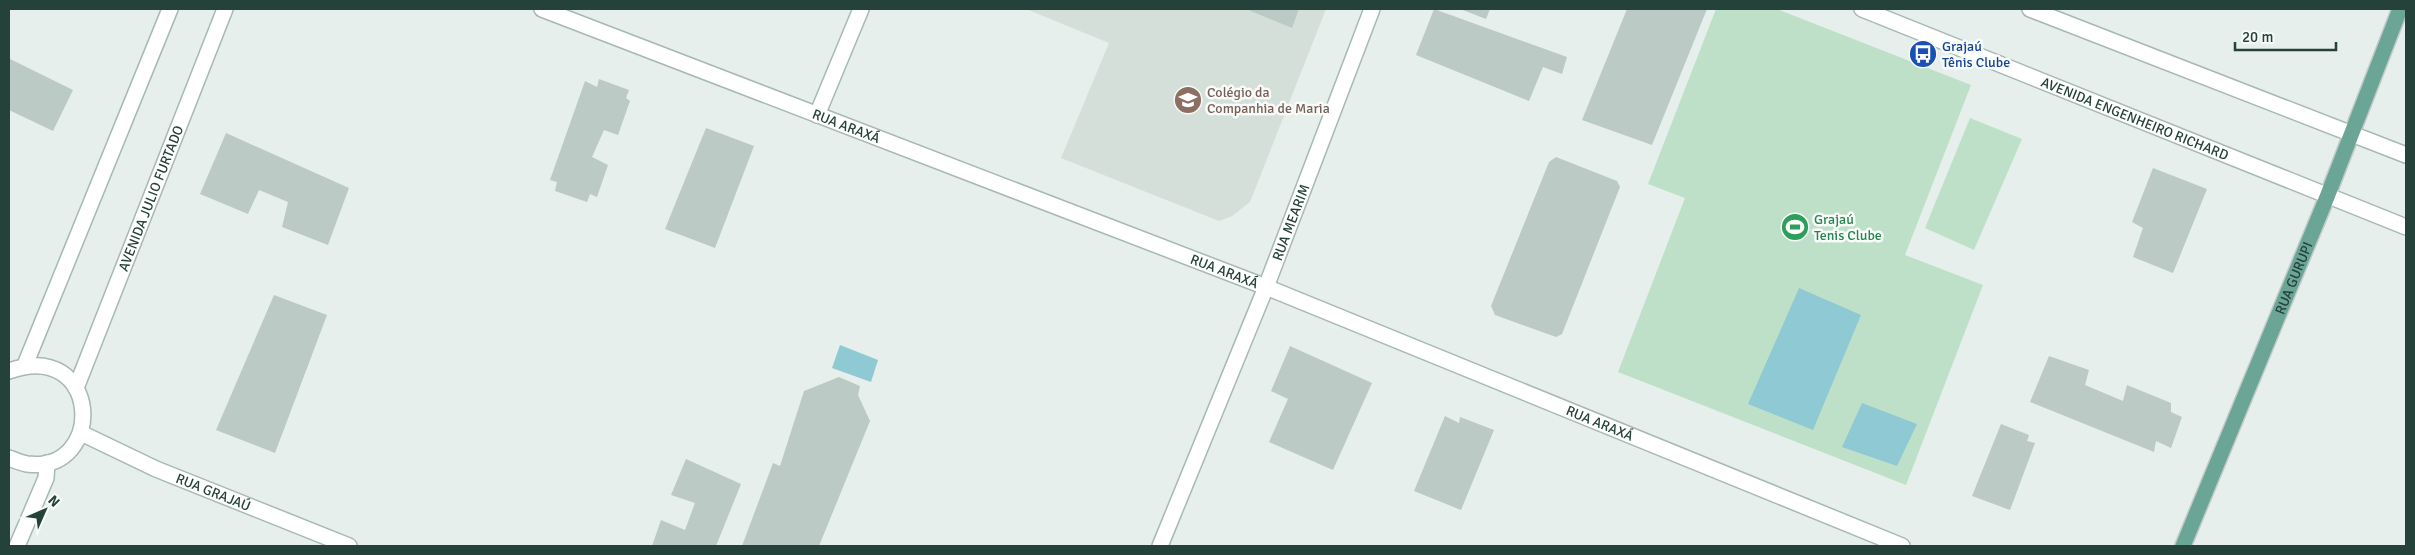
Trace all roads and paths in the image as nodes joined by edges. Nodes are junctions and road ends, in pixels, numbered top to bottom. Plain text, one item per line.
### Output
1 (170, 9) edge
2 (225, 9) edge
3 (542, 9) edge
4 (861, 9) edge
5 (1372, 9) edge
6 (1862, 9) edge
7 (2030, 9) edge
8 (2400, 9) edge
9 (817, 115) junction
10 (2351, 133) junction
11 (2406, 155) edge
12 (2327, 197) junction
13 (2406, 227) edge
14 (1266, 287) junction
15 (25, 365) junction
16 (9, 371) edge
17 (76, 388) junction
18 (81, 434) junction
19 (9, 458) edge
20 (47, 463) junction
21 (17, 546) edge
22 (349, 546) edge
23 (1160, 546) edge
24 (1902, 546) edge
25 (2183, 546) edge

1 - 15 street
2 - 17 street, AVENIDA JULIO FURTADO
3 - 9 street, RUA ARAXÁ
4 - 9 street
5 - 14 street, RUA MEARIM
6 - 12 street, AVENIDA ENGENHEIRO RICHARD
7 - 10 street
8 - 10 main road, RUA GURUPI
9 - 14 street, RUA ARAXÁ
10 - 11 street
10 - 12 main road, RUA GURUPI
12 - 13 street, AVENIDA ENGENHEIRO RICHARD
12 - 25 main road, RUA GURUPI
14 - 23 street, RUA MEARIM
14 - 24 street, RUA ARAXÁ
15 - 16 street
15 - 17 street
17 - 18 street
18 - 20 street
18 - 22 street, RUA GRAJAÚ
19 - 20 street
20 - 21 street

